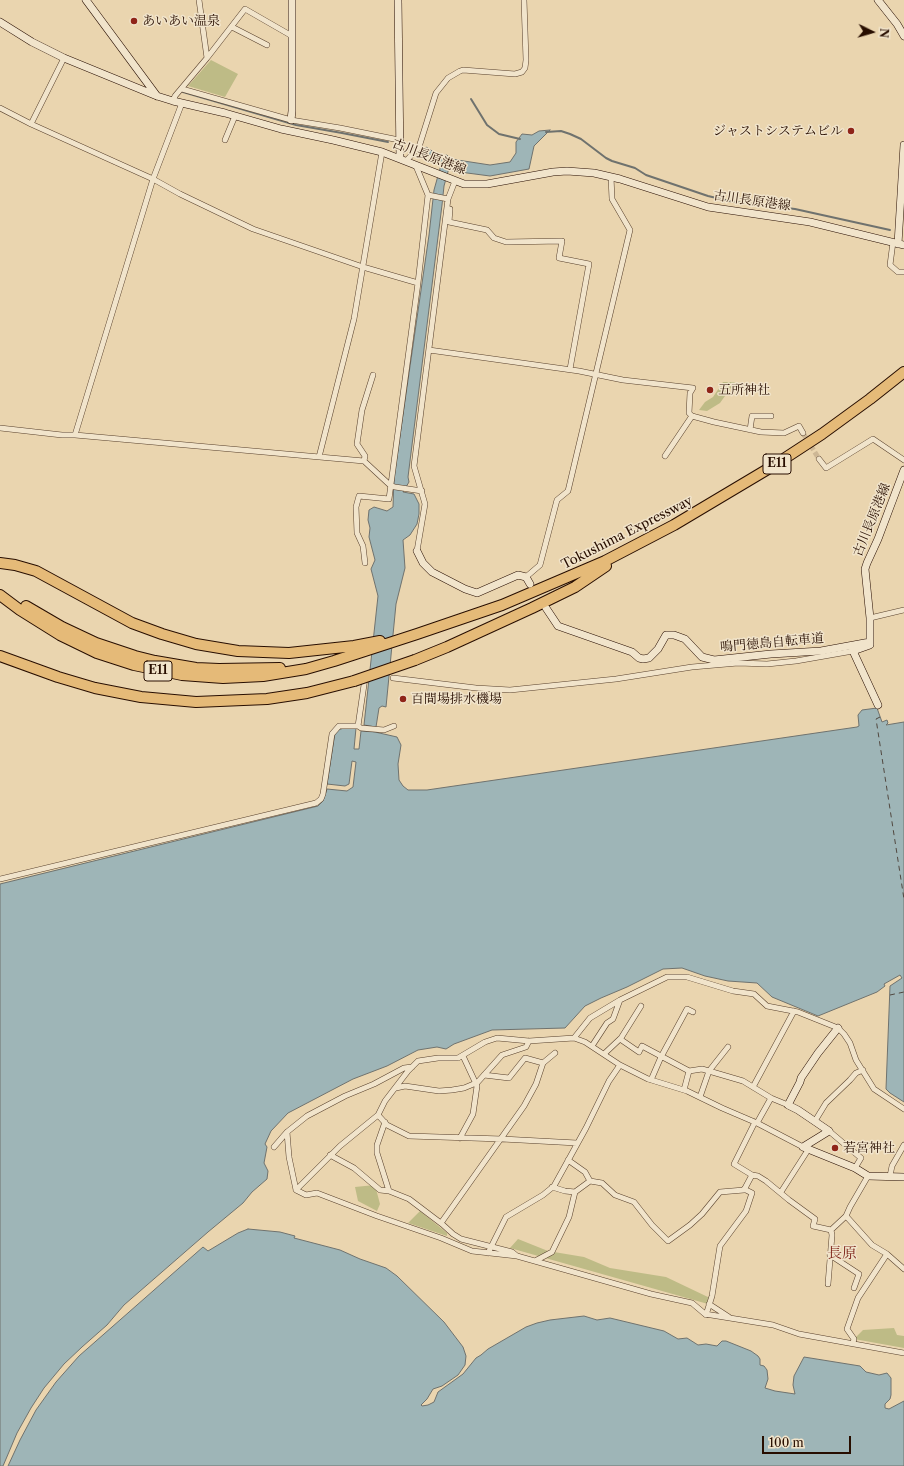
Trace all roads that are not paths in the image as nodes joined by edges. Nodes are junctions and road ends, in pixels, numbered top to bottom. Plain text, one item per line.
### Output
1 (86, 0) edge
2 (200, 0) edge
3 (292, 0) edge
4 (398, 0) edge
5 (524, 0) edge
6 (878, 0) edge
7 (0, 22) edge
8 (232, 27) junction
9 (292, 36) junction
10 (904, 36) edge
11 (267, 45) dead end
12 (64, 58) junction
13 (207, 58) junction
14 (182, 89) junction
15 (157, 96) junction
16 (173, 101) junction
17 (182, 103) junction
18 (0, 108) edge
19 (235, 116) junction
20 (291, 120) junction
21 (31, 124) junction
22 (225, 140) dead end
23 (399, 140) junction
24 (904, 145) edge
25 (382, 152) junction
26 (403, 160) junction
27 (416, 166) junction
28 (610, 177) junction
29 (153, 179) junction
30 (453, 180) junction
31 (429, 195) junction
32 (446, 199) junction
33 (447, 205) junction
34 (898, 244) edge
35 (363, 267) junction
36 (904, 272) edge
37 (418, 283) junction
38 (429, 350) junction
39 (570, 369) junction
40 (904, 372) edge
41 (596, 374) junction
42 (373, 375) dead end
43 (692, 416) junction
44 (771, 416) dead end
45 (0, 428) edge
46 (750, 430) junction
47 (803, 433) dead end
48 (75, 435) junction
49 (319, 456) junction
50 (665, 456) dead end
51 (819, 459) tunnel mouth
52 (904, 460) edge
53 (364, 461) junction
54 (904, 470) edge
55 (393, 487) junction
56 (421, 491) junction
57 (641, 543) junction
58 (417, 551) joint
59 (0, 563) edge
60 (365, 563) dead end
61 (528, 580) joint
62 (0, 586) edge
63 (0, 595) edge
64 (546, 608) dead end
65 (904, 610) edge
66 (870, 618) junction
67 (417, 634) junction
68 (870, 642) junction
69 (853, 651) junction
70 (0, 656) edge
71 (334, 661) junction
72 (366, 675) dead end
73 (393, 678) dead end
74 (878, 705) dead end
75 (394, 726) dead end
76 (360, 727) junction
77 (0, 880) edge
78 (620, 1000) junction
79 (641, 1006) dead end
80 (794, 1011) junction
81 (693, 1012) dead end
82 (838, 1028) junction
83 (574, 1038) junction
84 (620, 1039) junction
85 (529, 1041) junction
86 (592, 1046) junction
87 (728, 1047) dead end
88 (555, 1053) dead end
89 (604, 1054) junction
90 (463, 1056) junction
91 (661, 1057) junction
92 (543, 1063) junction
93 (620, 1065) junction
94 (412, 1067) junction
95 (863, 1070) junction
96 (689, 1071) junction
97 (709, 1071) junction
98 (484, 1076) junction
99 (651, 1080) junction
100 (476, 1084) junction
101 (753, 1087) junction
102 (396, 1088) junction
103 (684, 1090) junction
104 (700, 1098) junction
105 (770, 1098) junction
106 (788, 1105) junction
107 (904, 1109) edge
108 (378, 1115) junction
109 (815, 1121) junction
110 (385, 1122) junction
111 (756, 1123) junction
112 (829, 1131) junction
113 (287, 1132) junction
114 (460, 1138) junction
115 (502, 1139) junction
116 (577, 1143) junction
117 (904, 1145) edge
118 (274, 1147) dead end
119 (805, 1148) junction
120 (330, 1155) junction
121 (568, 1160) junction
122 (855, 1168) junction
123 (752, 1175) junction
124 (868, 1176) junction
125 (890, 1176) junction
126 (904, 1177) edge
127 (590, 1181) junction
128 (552, 1186) junction
129 (744, 1189) junction
130 (296, 1190) junction
131 (389, 1191) junction
132 (575, 1192) junction
133 (781, 1192) junction
134 (846, 1216) junction
135 (441, 1223) junction
136 (831, 1230) junction
137 (491, 1248) junction
138 (488, 1253) junction
139 (887, 1254) junction
140 (830, 1255) junction
141 (518, 1257) junction
142 (535, 1261) junction
143 (904, 1269) edge
144 (828, 1284) dead end
145 (854, 1288) dead end
146 (710, 1304) junction
147 (706, 1314) junction
148 (731, 1319) junction
149 (853, 1343) junction
150 (904, 1353) edge

1 - 15 main road
2 - 13 street
3 - 9 main road
4 - 23 main road
5 - 26 street
6 - 10 main road
7 - 12 main road, 古川長原港線
8 - 9 street
8 - 11 street
8 - 13 street
9 - 20 main road
12 - 15 main road, 古川長原港線
12 - 21 street
13 - 14 street
14 - 16 street
14 - 20 street
15 - 16 main road, 古川長原港線
16 - 17 main road, 古川長原港線
17 - 19 main road, 古川長原港線
17 - 29 street
18 - 21 street
19 - 22 street
19 - 25 main road, 古川長原港線
20 - 23 street
21 - 29 street
23 - 26 main road
24 - 34 main road
25 - 26 main road, 古川長原港線
25 - 35 street
26 - 27 main road, 古川長原港線
27 - 30 main road, 古川長原港線
27 - 31 street
28 - 30 main road, 古川長原港線
28 - 34 main road, 古川長原港線
28 - 41 street
29 - 35 street
29 - 48 street
30 - 32 street
31 - 32 street
31 - 37 street
32 - 33 street
33 - 38 street
33 - 39 street
34 - 36 street
35 - 37 street
35 - 49 street
37 - 55 street
38 - 39 street
38 - 56 street
39 - 41 street
40 - 57 highway, Tokushima Expressway / E11
41 - 43 street
41 - 61 street
42 - 53 street
43 - 46 street
43 - 50 street
44 - 46 street
45 - 48 street
46 - 47 street
48 - 49 street
49 - 53 street
51 - 52 street
53 - 55 street
54 - 66 main road, 古川長原港線
55 - 56 street
55 - 60 street
56 - 58 street
57 - 67 highway, Tokushima Expressway / E11
57 - 70 highway, bridge
58 - 61 main road
59 - 67 highway
62 - 71 highway, Tokushima Expressway / E11
63 - 71 highway, Tokushima Expressway / E11
64 - 68 main road, 鳴門徳島自転車道
65 - 66 street
66 - 68 main road, 古川長原港線
67 - 71 highway, Tokushima Expressway / E11
68 - 69 main road
69 - 73 street
69 - 74 main road
72 - 76 street
75 - 76 street
76 - 77 street
78 - 80 street
78 - 83 street
78 - 86 street
79 - 84 street
80 - 82 street
80 - 101 street
81 - 91 street
82 - 95 street
82 - 106 main road
83 - 85 street
83 - 86 street
84 - 89 street
84 - 91 street
85 - 90 street
85 - 98 street
86 - 89 street
87 - 97 street
88 - 92 street
89 - 93 street
90 - 94 street
90 - 100 street
91 - 96 street
91 - 99 street
92 - 98 street
92 - 115 street
93 - 99 street
93 - 116 street
94 - 102 street
94 - 113 street
95 - 107 street
95 - 109 street
96 - 97 street
96 - 103 street
97 - 101 street
97 - 104 street
98 - 100 street
99 - 103 street
100 - 102 street
100 - 114 street
101 - 105 street
102 - 108 street
103 - 104 street
104 - 111 street
105 - 106 street
105 - 111 street
106 - 109 main road
108 - 110 street
108 - 120 street
109 - 112 main road
110 - 114 street
110 - 131 street
111 - 119 street
111 - 123 street
112 - 119 main road
112 - 122 street
113 - 118 street
113 - 130 street
114 - 115 street
115 - 116 street
115 - 135 street
116 - 121 street
117 - 125 street
119 - 122 main road
119 - 133 street
120 - 130 street
120 - 131 street
121 - 127 street
121 - 128 street
122 - 124 main road
123 - 129 street
123 - 133 street
124 - 125 main road
124 - 134 street
125 - 126 main road
127 - 129 street
127 - 132 street
128 - 132 street
128 - 137 street
129 - 146 street
130 - 138 street
131 - 135 street
132 - 142 street
133 - 136 street
134 - 136 street
134 - 139 street
135 - 137 street
136 - 140 street
137 - 138 street
137 - 141 street
138 - 141 street
139 - 143 street
139 - 149 street
140 - 144 street
140 - 145 street
141 - 142 street
142 - 147 street
146 - 147 street
146 - 148 street
147 - 148 street
148 - 149 street
149 - 150 street

